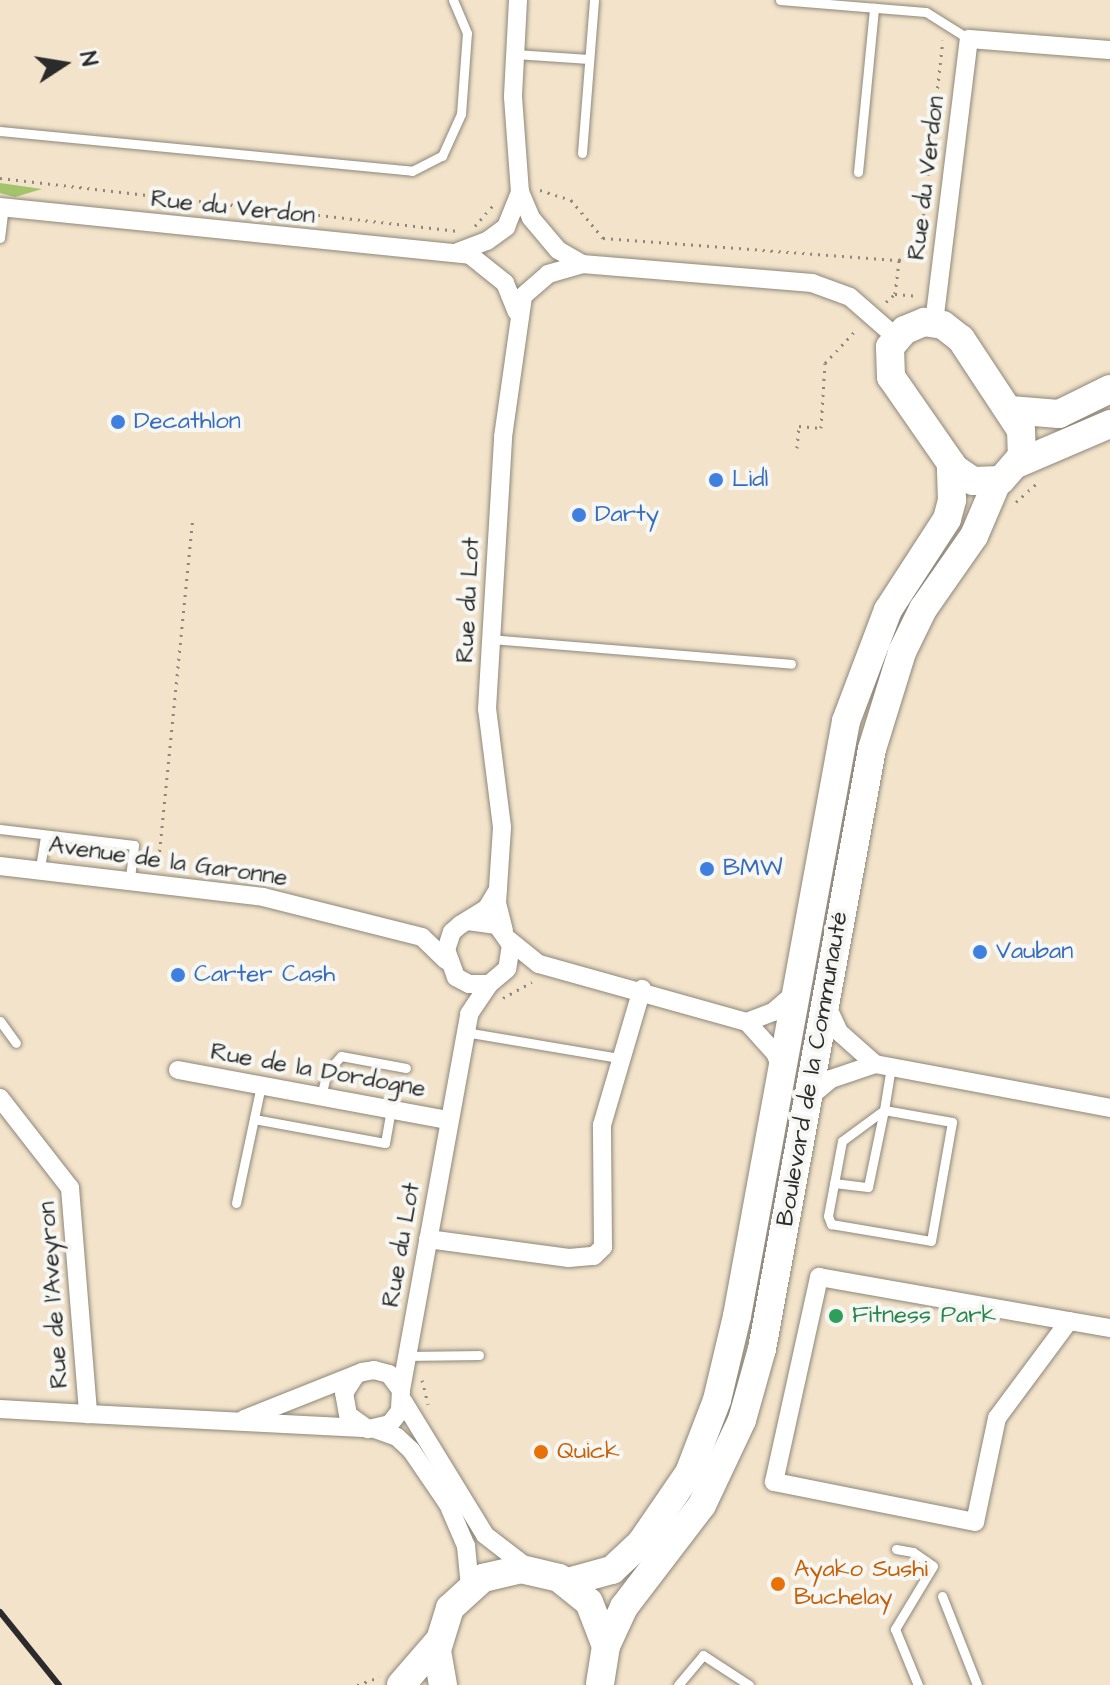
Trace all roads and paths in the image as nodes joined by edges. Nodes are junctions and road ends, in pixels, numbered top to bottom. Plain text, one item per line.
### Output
1 (453, 0) edge
2 (518, 0) edge
3 (594, 0) edge
4 (780, 0) edge
5 (874, 8) junction
6 (945, 23) junction
7 (969, 39) junction
8 (1110, 50) edge
9 (515, 54) junction
10 (589, 59) junction
11 (0, 131) edge
12 (582, 153) dead end
13 (858, 172) dead end
14 (0, 178) edge
15 (520, 190) junction
16 (1, 207) edge
17 (500, 231) junction
18 (545, 235) junction
19 (0, 238) edge
20 (458, 252) junction
21 (899, 260) junction
22 (582, 264) junction
23 (499, 278) junction
24 (540, 280) junction
25 (895, 294) junction
26 (935, 310) junction
27 (517, 312) junction
28 (873, 314) junction
29 (897, 338) junction
30 (1110, 389) edge
31 (1010, 410) junction
32 (1110, 424) edge
33 (797, 448) dead end
34 (951, 463) junction
35 (1019, 463) junction
36 (997, 482) junction
37 (193, 517) dead end
38 (490, 639) junction
39 (791, 664) dead end
40 (0, 829) edge
41 (45, 835) junction
42 (0, 866) edge
43 (40, 868) junction
44 (130, 879) junction
45 (156, 882) junction
46 (498, 890) junction
47 (462, 925) junction
48 (506, 936) junction
49 (422, 937) junction
50 (446, 960) junction
51 (539, 964) junction
52 (505, 973) junction
53 (460, 980) junction
54 (489, 984) junction
55 (642, 989) junction
56 (798, 989) junction
57 (825, 1002) junction
58 (0, 1021) edge
59 (747, 1022) junction
60 (467, 1023) junction
61 (16, 1043) dead end
62 (619, 1058) junction
63 (883, 1066) junction
64 (406, 1068) dead end
65 (178, 1070) dead end
66 (783, 1073) junction
67 (261, 1085) junction
68 (321, 1096) junction
69 (0, 1098) edge
70 (807, 1099) junction
71 (1110, 1108) edge
72 (391, 1109) junction
73 (884, 1110) junction
74 (254, 1119) junction
75 (449, 1120) junction
76 (834, 1183) junction
77 (236, 1203) dead end
78 (428, 1239) junction
79 (1069, 1321) junction
80 (1110, 1328) edge
81 (409, 1348) junction
82 (479, 1355) dead end
83 (374, 1370) junction
84 (355, 1376) junction
85 (402, 1396) junction
86 (0, 1409) edge
87 (88, 1414) junction
88 (234, 1423) junction
89 (369, 1428) junction
90 (896, 1549) dead end
91 (529, 1569) junction
92 (568, 1582) junction
93 (470, 1587) junction
94 (942, 1596) dead end
95 (438, 1642) junction
96 (606, 1646) junction
97 (401, 1685) edge
98 (443, 1685) edge
99 (600, 1685) edge
100 (678, 1685) edge
101 (749, 1685) edge
102 (918, 1685) edge
103 (977, 1685) edge

1 - 11 lane
2 - 9 street
3 - 10 lane
4 - 5 lane
5 - 6 lane
5 - 13 lane
6 - 7 lane
6 - 21 path
7 - 8 street
7 - 26 street, Rue du Verdon
9 - 10 lane
9 - 15 street
10 - 12 lane
14 - 15 path
15 - 17 street
15 - 18 street
15 - 21 path
16 - 19 lane
16 - 20 street, Rue du Verdon
17 - 18 street
17 - 20 street
17 - 23 street
18 - 22 street
18 - 24 street
20 - 23 street
21 - 25 path
22 - 24 street
22 - 28 street
23 - 24 street
23 - 27 street
24 - 27 street
25 - 26 path
25 - 28 path
26 - 29 main road
26 - 31 main road
27 - 38 street, Rue du Lot
28 - 29 street
28 - 33 path
29 - 34 main road
30 - 31 main road
31 - 35 main road
32 - 35 main road
34 - 36 main road
34 - 56 main road, Boulevard de la Communauté
35 - 36 main road
36 - 57 main road, Boulevard de la Communauté
37 - 45 path
38 - 39 lane
38 - 46 street, Rue du Lot
40 - 41 lane
41 - 43 lane
41 - 44 lane
42 - 43 street, Avenue de la Garonne
43 - 44 street, Avenue de la Garonne
44 - 45 street, Avenue de la Garonne
45 - 49 street, Avenue de la Garonne
46 - 47 street
46 - 48 street, Rue du Lot
47 - 48 street
47 - 49 street
47 - 50 street
48 - 51 street
48 - 52 street
49 - 50 street
50 - 53 street
51 - 52 street
51 - 55 street
52 - 54 street
53 - 54 street
53 - 60 street
54 - 60 street
55 - 59 street
55 - 62 street
56 - 59 street
56 - 66 main road, Boulevard de la Communauté
57 - 63 street
57 - 70 main road, Boulevard de la Communauté
58 - 61 lane
59 - 66 street
60 - 62 lane
60 - 75 street, Rue du Lot
62 - 78 street
63 - 70 street
63 - 71 street
63 - 73 lane
64 - 68 lane
65 - 67 street, Rue de la Dordogne
66 - 92 main road, Boulevard de la Communauté
67 - 68 street, Rue de la Dordogne
67 - 74 lane
68 - 72 street, Rue de la Dordogne
69 - 87 street, Rue de l'Aveyron
70 - 96 main road, Boulevard de la Communauté
72 - 74 lane
72 - 75 street, Rue de la Dordogne
73 - 76 lane
73 - 76 lane
73 - 76 lane
74 - 77 lane
75 - 78 street, Rue du Lot
78 - 81 street, Rue du Lot
79 - 79 street
79 - 80 street
81 - 82 lane
81 - 83 street
81 - 85 street, Rue du Lot
83 - 84 street
83 - 85 street
84 - 88 street, Rue de l'Aveyron
84 - 89 street
85 - 89 street
85 - 91 street
86 - 87 street
87 - 88 street, Rue de l'Aveyron
88 - 89 street, Rue de l'Aveyron
89 - 93 street
90 - 102 lane
91 - 92 main road
91 - 93 main road
92 - 96 main road
93 - 95 main road
94 - 103 lane
95 - 97 main road
95 - 98 main road
96 - 99 main road
100 - 101 lane

